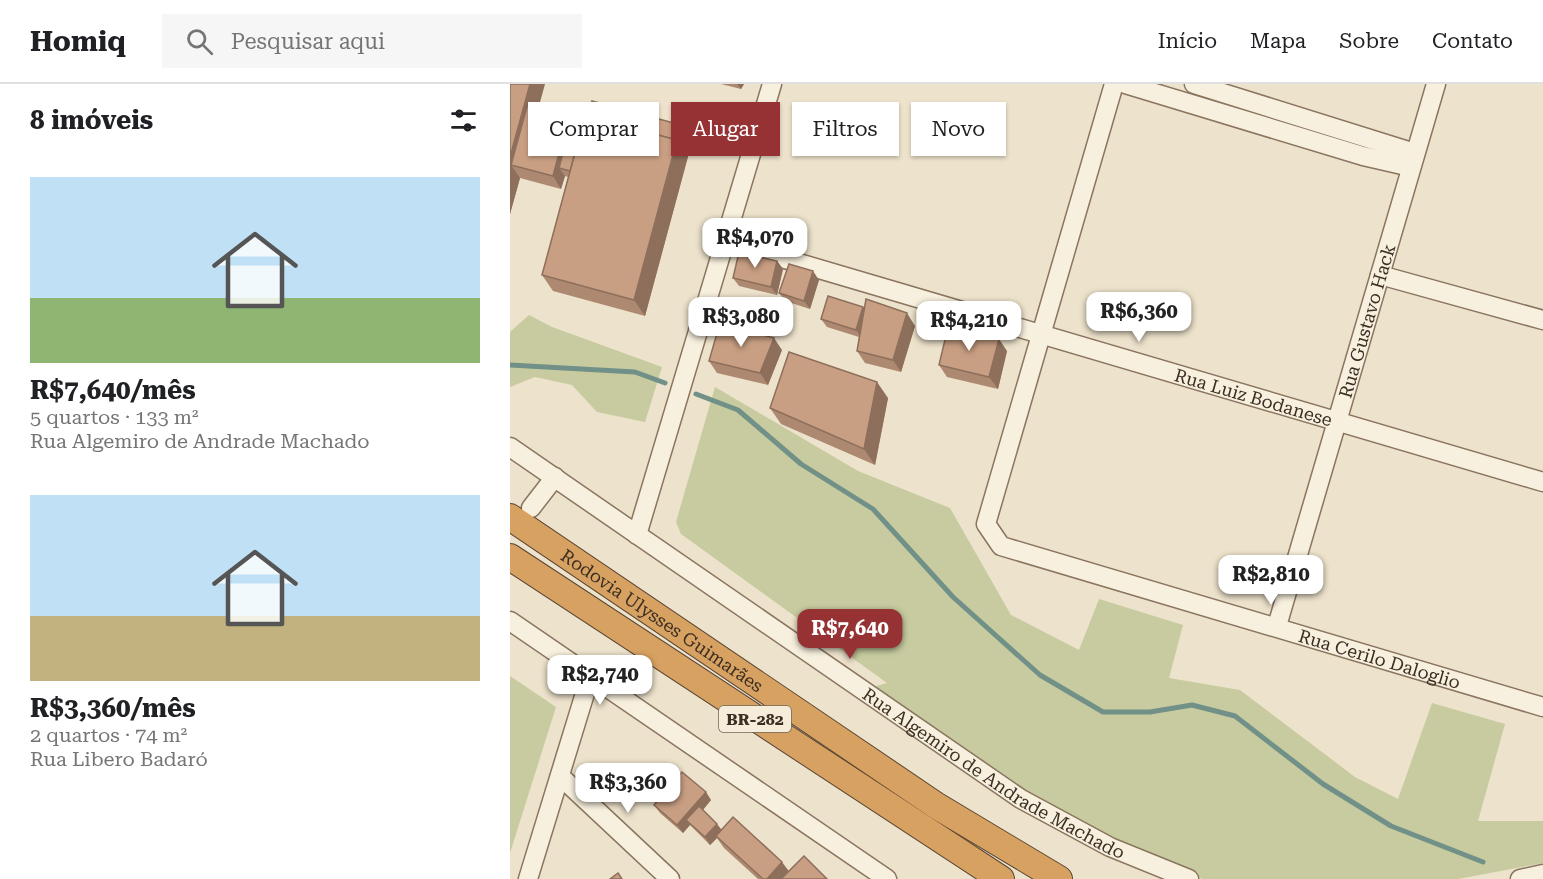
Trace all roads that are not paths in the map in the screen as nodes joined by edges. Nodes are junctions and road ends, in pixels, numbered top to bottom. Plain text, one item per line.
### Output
1 (772, 84) edge
2 (1114, 84) edge
3 (1125, 84) edge
4 (1194, 84) edge
5 (1436, 84) edge
6 (1226, 94) junction
7 (1221, 113) junction
8 (1306, 117) junction
9 (1301, 136) junction
10 (1413, 160) junction
11 (724, 241) junction
12 (1380, 275) junction
13 (1543, 320) edge
14 (1042, 333) junction
15 (1337, 421) junction
16 (510, 447) edge
17 (555, 477) junction
18 (1543, 482) edge
19 (520, 513) edge
20 (637, 535) junction
21 (510, 557) edge
22 (510, 621) edge
23 (1277, 626) junction
24 (590, 677) junction
25 (1543, 707) edge
26 (560, 776) junction
27 (1543, 874) edge
28 (528, 879) edge
29 (670, 879) edge
30 (887, 879) edge
31 (1001, 879) edge
32 (1059, 879) edge
33 (1189, 879) edge
34 (1520, 879) edge

1 - 11 street
2 - 14 street
3 - 7 street
4 - 6 street
5 - 10 street, Rua Gustavo Hack
6 - 7 street
6 - 8 street
7 - 9 street
8 - 9 street
8 - 10 street
9 - 10 street
10 - 12 street, Rua Gustavo Hack
11 - 14 street, Rua Luiz Bodanese
11 - 20 street
12 - 13 street
12 - 15 street, Rua Gustavo Hack
14 - 15 street, Rua Luiz Bodanese
14 - 23 street, Rua Cerilo Daloglio
15 - 18 street, Rua Luiz Bodanese
15 - 23 street, Rua Gustavo Hack
16 - 17 street, Rua Algemiro de Andrade Machado
17 - 19 street
17 - 20 street, Rua Algemiro de Andrade Machado
19 - 32 highway, Rodovia Ulysses Guimarães / BR-282
20 - 33 street, Rua Algemiro de Andrade Machado
21 - 31 highway, Rodovia Ulysses Guimarães / BR-282
22 - 24 street
23 - 25 street, Rua Cerilo Daloglio
24 - 26 street
24 - 30 street
26 - 28 street
26 - 29 street
27 - 34 street

